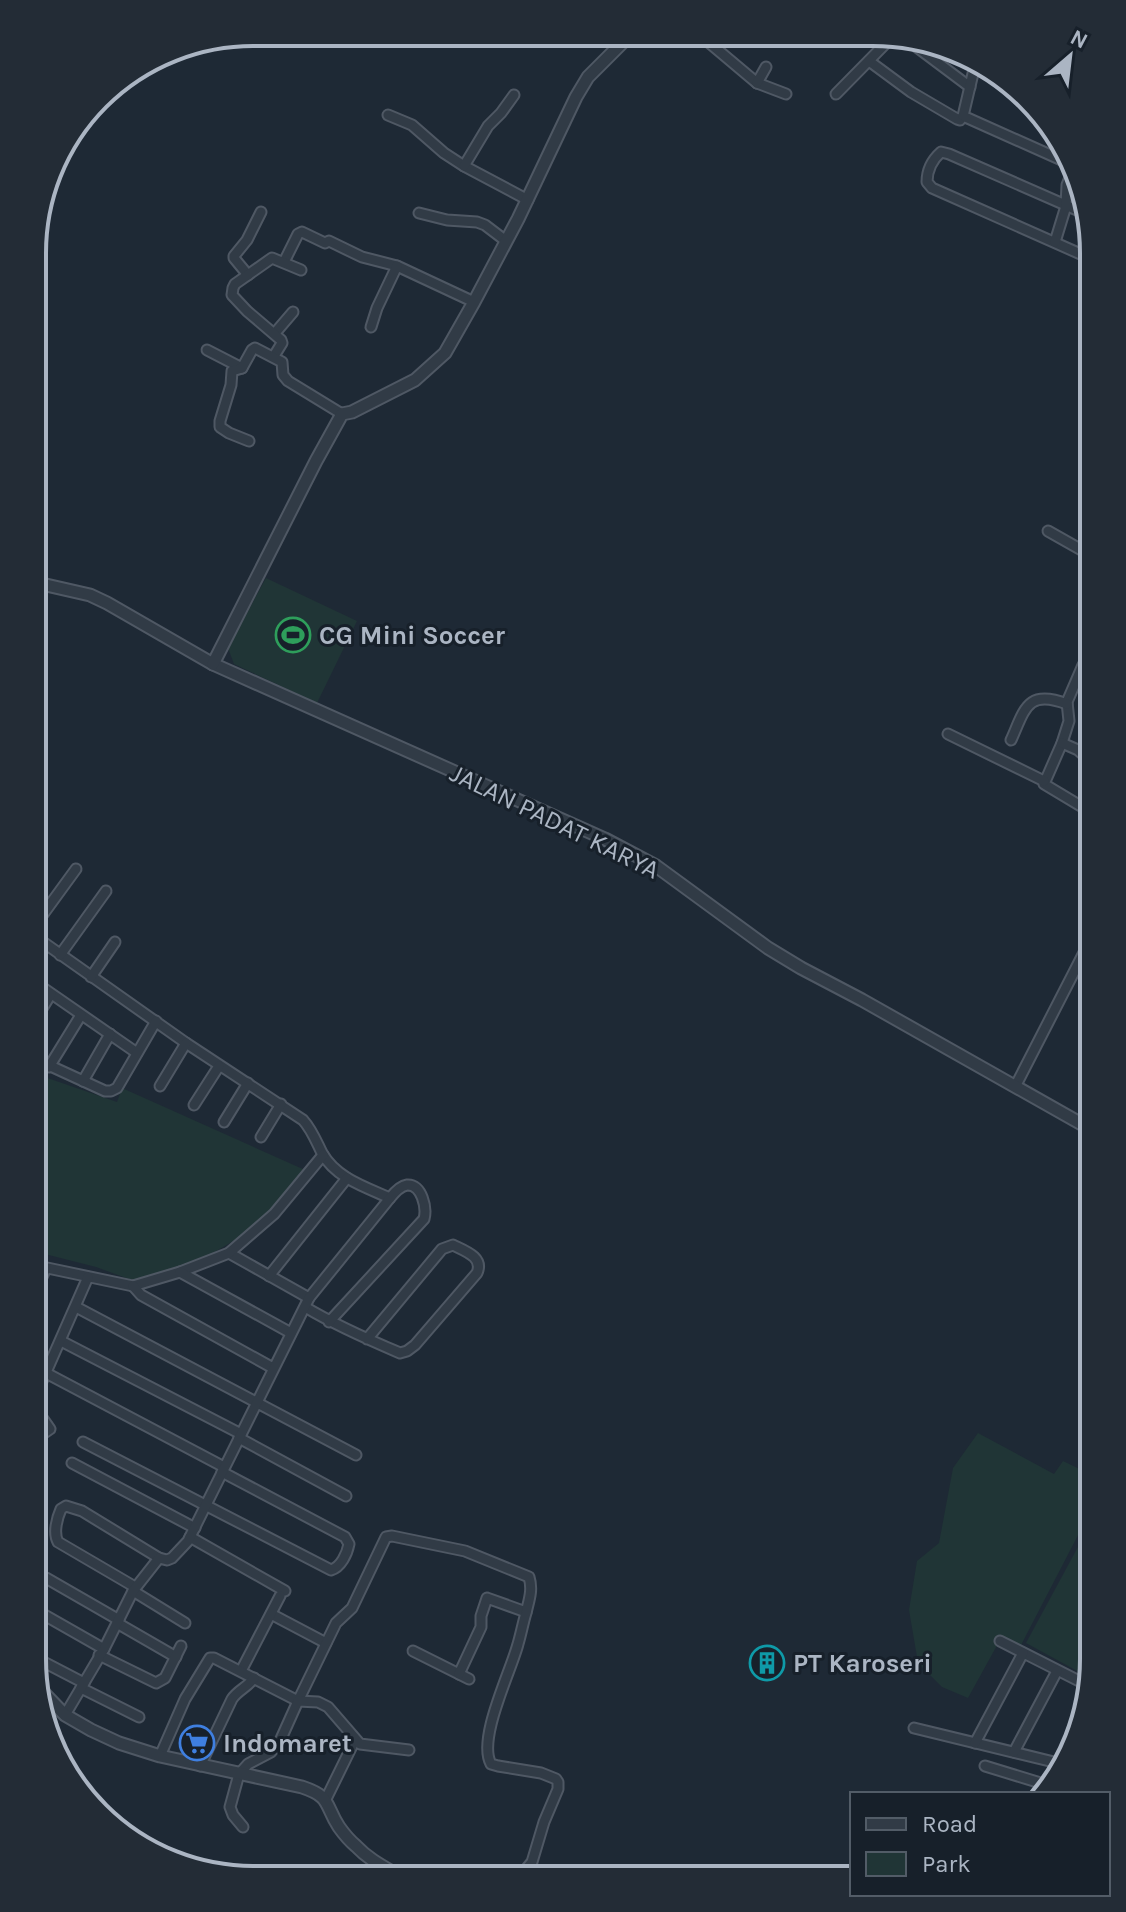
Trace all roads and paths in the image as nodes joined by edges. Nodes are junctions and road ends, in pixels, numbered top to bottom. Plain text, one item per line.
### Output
1 (619, 46) edge
2 (713, 46) edge
3 (883, 47) edge
4 (924, 53) edge
5 (937, 56) edge
6 (869, 61) junction
7 (936, 61) junction
8 (766, 67) dead end
9 (973, 72) edge
10 (757, 83) junction
11 (970, 87) junction
12 (786, 94) dead end
13 (836, 94) dead end
14 (514, 95) dead end
15 (388, 115) dead end
16 (963, 116) junction
17 (1056, 158) edge
18 (464, 166) junction
19 (1068, 184) edge
20 (528, 200) junction
21 (1066, 206) junction
22 (1075, 210) edge
23 (261, 212) dead end
24 (419, 213) dead end
25 (506, 241) junction
26 (1055, 242) junction
27 (1080, 254) edge
28 (284, 262) junction
29 (397, 266) junction
30 (301, 270) dead end
31 (248, 275) junction
32 (474, 302) junction
33 (293, 312) dead end
34 (371, 327) dead end
35 (275, 333) junction
36 (207, 350) dead end
37 (274, 356) junction
38 (242, 368) junction
39 (342, 414) junction
40 (249, 441) dead end
41 (1048, 531) dead end
42 (1080, 549) edge
43 (46, 585) edge
44 (213, 664) junction
45 (1080, 672) edge
46 (1067, 704) junction
47 (948, 734) dead end
48 (1011, 740) dead end
49 (1062, 743) junction
50 (1080, 752) edge
51 (1044, 781) junction
52 (1080, 806) edge
53 (76, 869) dead end
54 (106, 891) dead end
55 (46, 910) edge
56 (115, 942) dead end
57 (46, 945) edge
58 (60, 955) junction
59 (1080, 960) edge
60 (91, 977) junction
61 (46, 990) edge
62 (51, 994) junction
63 (46, 1002) edge
64 (81, 1015) junction
65 (156, 1021) junction
66 (110, 1034) junction
67 (186, 1043) junction
68 (137, 1053) junction
69 (46, 1065) edge
70 (219, 1066) junction
71 (49, 1067) junction
72 (83, 1081) junction
73 (248, 1083) junction
74 (160, 1086) dead end
75 (1015, 1087) junction
76 (281, 1104) junction
77 (194, 1105) dead end
78 (224, 1122) dead end
79 (1080, 1123) edge
80 (261, 1137) dead end
81 (323, 1155) junction
82 (347, 1178) junction
83 (390, 1198) junction
84 (229, 1253) junction
85 (46, 1268) edge
86 (180, 1272) junction
87 (269, 1276) junction
88 (88, 1277) junction
89 (133, 1286) junction
90 (307, 1303) junction
91 (76, 1307) junction
92 (329, 1322) junction
93 (291, 1333) junction
94 (367, 1339) junction
95 (61, 1341) junction
96 (273, 1368) junction
97 (46, 1373) joint
98 (257, 1402) junction
99 (240, 1436) junction
100 (83, 1442) dead end
101 (356, 1455) dead end
102 (72, 1463) dead end
103 (223, 1469) junction
104 (346, 1496) dead end
105 (207, 1505) junction
106 (192, 1532) junction
107 (159, 1558) junction
108 (46, 1578) dead end
109 (134, 1589) junction
110 (526, 1612) junction
111 (271, 1614) junction
112 (46, 1617) edge
113 (118, 1621) junction
114 (185, 1623) dead end
115 (1000, 1641) dead end
116 (326, 1643) junction
117 (181, 1646) dead end
118 (413, 1651) dead end
119 (101, 1652) junction
120 (1023, 1653) junction
121 (176, 1657) junction
122 (46, 1664) edge
123 (241, 1671) junction
124 (1057, 1671) junction
125 (254, 1678) junction
126 (1079, 1681) edge
127 (83, 1686) junction
128 (50, 1699) edge
129 (298, 1701) junction
130 (65, 1715) junction
131 (139, 1717) dead end
132 (914, 1728) dead end
133 (355, 1740) junction
134 (975, 1743) junction
135 (409, 1750) dead end
136 (1014, 1752) junction
137 (160, 1756) junction
138 (1053, 1762) edge
139 (200, 1766) junction
140 (985, 1766) dead end
141 (239, 1774) junction
142 (1036, 1786) edge
143 (326, 1799) junction
144 (243, 1827) dead end
145 (382, 1866) edge
146 (529, 1866) edge

1 - 20 street
2 - 10 street
3 - 6 street
4 - 7 street
5 - 7 street
6 - 13 street
6 - 16 street
7 - 11 street
8 - 10 street
9 - 11 street
10 - 12 street
11 - 16 street
14 - 18 street
15 - 18 street
16 - 17 street
18 - 20 street
19 - 21 street
20 - 25 street
21 - 22 street
21 - 26 street
21 - 26 street
23 - 31 street
24 - 25 street
25 - 32 street
26 - 27 street
28 - 29 street
28 - 30 street
28 - 31 street
29 - 32 street
29 - 34 street
31 - 35 street
32 - 39 street
33 - 35 street
35 - 37 street
36 - 38 street
37 - 38 street
37 - 39 street
38 - 40 street
39 - 44 street
41 - 42 street
43 - 44 street, JALAN PADAT KARYA
44 - 75 street, JALAN PADAT KARYA
45 - 46 street
46 - 48 street
46 - 49 street
47 - 51 street
49 - 50 street
49 - 51 street
51 - 52 street
53 - 55 street
54 - 58 street
56 - 60 street
57 - 58 street
58 - 60 street
59 - 75 street
60 - 65 street
61 - 62 street
62 - 63 street
62 - 64 street
64 - 66 street
64 - 71 street
65 - 67 street
65 - 68 street
66 - 68 street
66 - 72 street
67 - 70 street
67 - 74 street
68 - 72 street
69 - 71 street
70 - 73 street
70 - 77 street
71 - 72 street
73 - 76 street
73 - 78 street
75 - 79 street, JALAN PADAT KARYA
76 - 80 street
76 - 81 street
81 - 82 street
81 - 84 street
82 - 83 street
82 - 87 street
83 - 90 street
83 - 92 street
84 - 86 street
84 - 87 street
85 - 88 street
86 - 89 street
86 - 93 street
87 - 90 street
88 - 89 street
88 - 91 street
89 - 96 street
90 - 92 street
90 - 93 street
91 - 95 street
91 - 98 street
92 - 94 street
93 - 96 street
94 - 94 street
95 - 97 street
95 - 99 street
96 - 98 street
97 - 103 street
98 - 99 street
98 - 101 street
99 - 103 street
99 - 104 street
100 - 105 street
102 - 106 street
103 - 105 street
103 - 105 street
105 - 106 street
106 - 107 street
106 - 111 street
107 - 109 street
107 - 109 street
108 - 113 street
109 - 113 street
109 - 114 street
110 - 116 street
110 - 118 street
110 - 146 street
111 - 116 street
111 - 123 street
112 - 119 street
113 - 119 street
113 - 121 street
115 - 120 street
116 - 129 street
117 - 121 street
119 - 121 street
119 - 127 street
120 - 124 street
120 - 134 street
122 - 127 street
123 - 125 street
123 - 137 street
124 - 126 street
124 - 136 street
125 - 129 street
125 - 139 street
127 - 130 street
127 - 131 street
128 - 130 street
129 - 133 street
129 - 141 street
130 - 137 street
132 - 134 street
133 - 135 street
133 - 143 street
134 - 136 street
136 - 138 street
137 - 139 street
139 - 141 street
140 - 142 street
141 - 143 street
141 - 144 street
143 - 145 street

